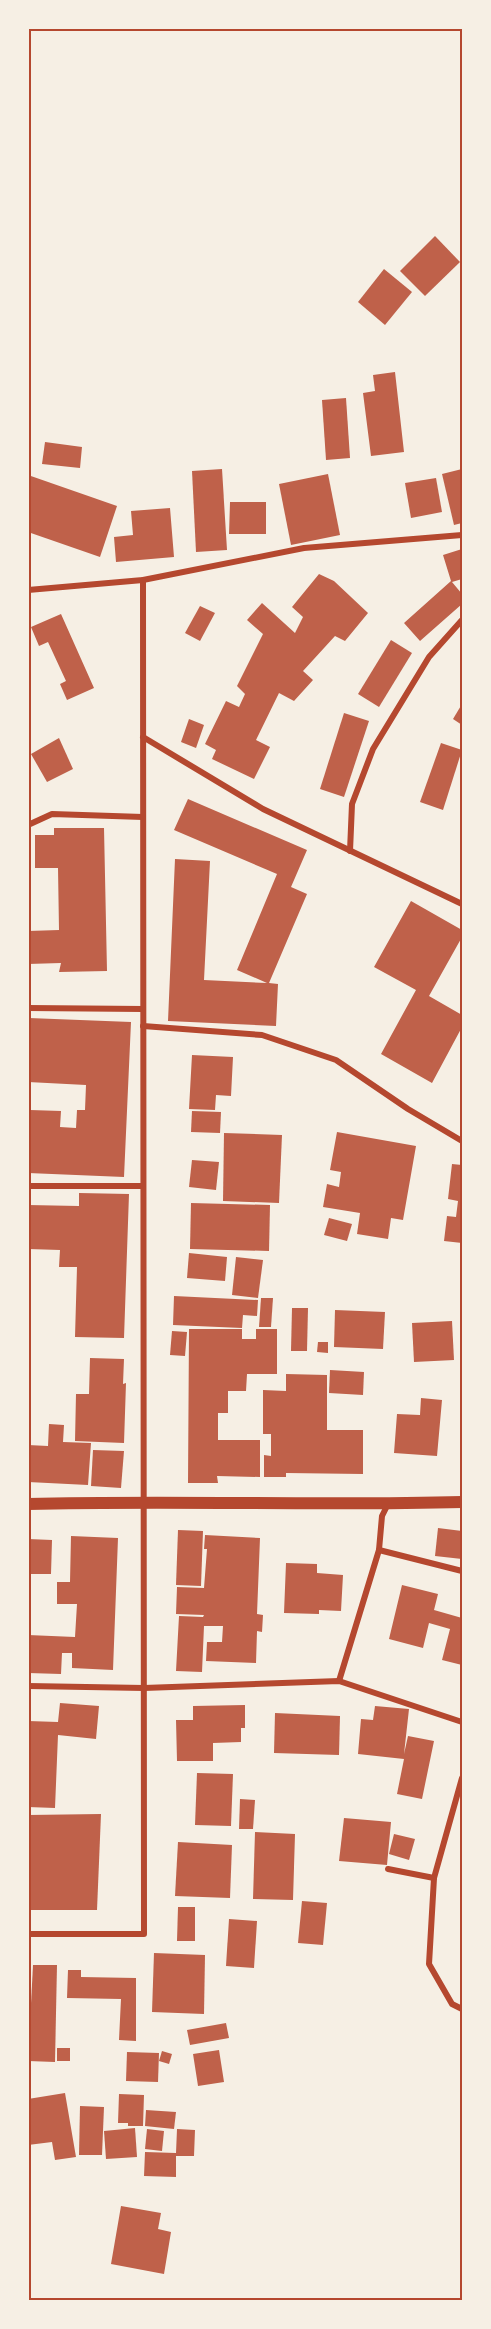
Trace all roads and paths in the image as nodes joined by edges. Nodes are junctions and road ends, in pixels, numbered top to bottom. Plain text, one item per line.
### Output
1 (462, 535) edge
2 (143, 580) junction
3 (28, 590) edge
4 (462, 620) edge
5 (143, 737) junction
6 (143, 817) junction
7 (28, 825) edge
8 (350, 851) junction
9 (462, 904) edge
10 (28, 1008) edge
11 (144, 1009) junction
12 (143, 1026) junction
13 (462, 1141) edge
14 (28, 1186) edge
15 (143, 1186) junction
16 (144, 1501) junction
17 (462, 1502) edge
18 (28, 1504) edge
19 (388, 1504) junction
20 (379, 1550) junction
21 (462, 1571) edge
22 (339, 1681) junction
23 (28, 1686) edge
24 (144, 1688) junction
25 (462, 1722) edge
26 (462, 1778) edge
27 (388, 1869) dead end
28 (434, 1878) junction
29 (28, 1934) edge
30 (462, 2008) edge

1 - 2 street
2 - 3 street
2 - 5 street
4 - 8 street
5 - 6 street
5 - 8 street
6 - 7 street
6 - 11 street
8 - 9 street
10 - 11 street
11 - 12 street
12 - 13 street
12 - 15 street
14 - 15 street
15 - 16 street
16 - 18 main road
16 - 19 main road
16 - 24 street
17 - 19 main road
19 - 20 street
20 - 21 street
20 - 22 street
22 - 24 street
22 - 25 street
23 - 24 street
24 - 29 street
26 - 28 street
27 - 28 street
28 - 30 street

